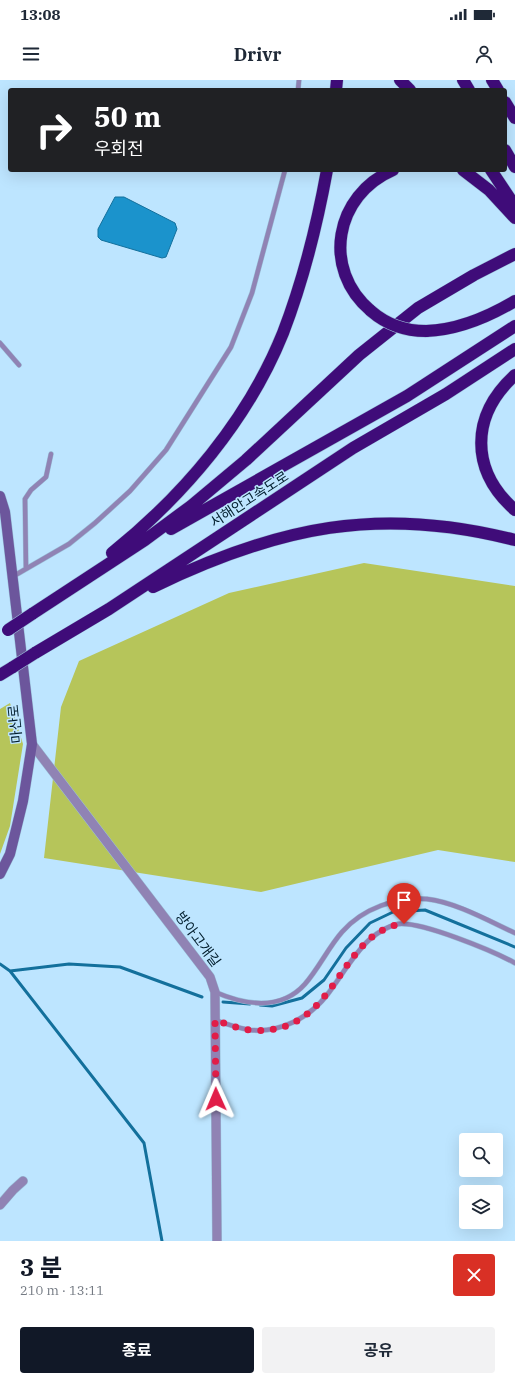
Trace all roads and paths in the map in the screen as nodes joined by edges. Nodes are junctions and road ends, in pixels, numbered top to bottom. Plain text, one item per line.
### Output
1 (400, 80) edge
2 (408, 88) edge
3 (507, 105) edge
4 (515, 118) edge
5 (507, 153) edge
6 (515, 167) edge
7 (284, 172) edge
8 (327, 172) edge
9 (389, 172) edge
10 (466, 172) edge
11 (491, 172) edge
12 (515, 206) edge
13 (515, 218) edge
14 (515, 254) edge
15 (515, 301) edge
16 (515, 326) edge
17 (0, 343) edge
18 (515, 349) edge
19 (19, 365) dead end
20 (515, 375) edge
21 (51, 454) dead end
22 (0, 496) edge
23 (515, 510) edge
24 (515, 540) edge
25 (26, 569) junction
26 (12, 577) junction
27 (109, 609) junction
28 (32, 614) junction
29 (4, 632) edge
30 (0, 675) edge
31 (32, 744) junction
32 (0, 874) edge
33 (515, 933) edge
34 (515, 963) edge
35 (215, 992) junction
36 (215, 1020) junction
37 (23, 1181) dead end
38 (0, 1205) edge
39 (217, 1241) edge

1 - 2 highway
3 - 4 highway
5 - 6 highway
7 - 25 lane
8 - 28 highway
9 - 15 highway, bridge
10 - 13 highway
11 - 12 highway
14 - 28 highway
16 - 28 highway, 서해안고속도로
17 - 19 lane
18 - 27 highway, 서해안고속도로
20 - 23 highway
21 - 25 lane
22 - 26 street, 마산로
24 - 27 highway
25 - 26 lane
26 - 31 street, 마산로
27 - 30 highway, 서해안고속도로, bridge
28 - 29 highway, 서해안고속도로, bridge
31 - 32 street, 마산로
31 - 35 street, 방아고개길
33 - 35 lane
34 - 36 lane
35 - 36 street, 방아고개길
36 - 39 street, 방아고개길
37 - 38 street

